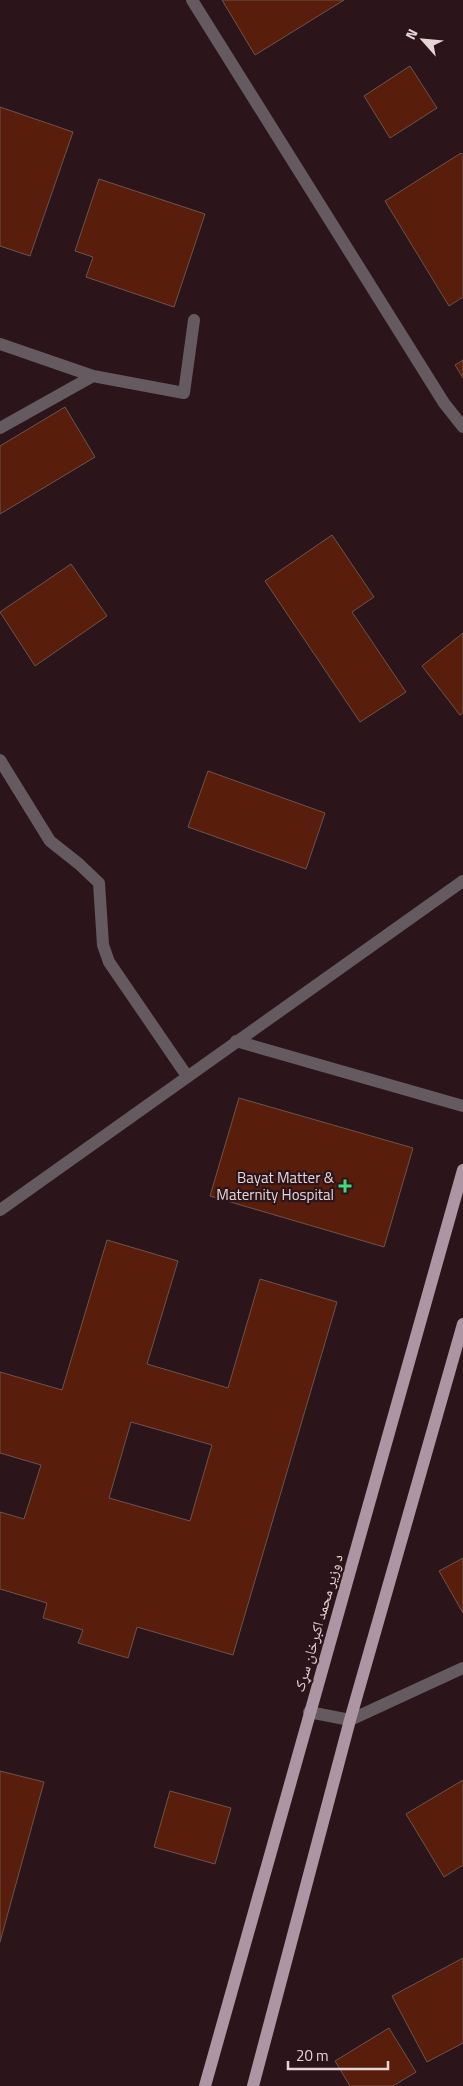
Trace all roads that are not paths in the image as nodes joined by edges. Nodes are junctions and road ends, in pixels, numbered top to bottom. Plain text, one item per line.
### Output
1 (192, 0) edge
2 (194, 320) dead end
3 (0, 344) edge
4 (93, 376) junction
5 (463, 427) edge
6 (0, 428) edge
7 (0, 760) edge
8 (463, 880) edge
9 (236, 1041) junction
10 (187, 1076) junction
11 (463, 1106) edge
12 (463, 1170) edge
13 (0, 1210) edge
14 (463, 1324) edge
15 (463, 1668) edge
16 (309, 1712) junction
17 (350, 1720) junction
18 (205, 2086) edge
19 (253, 2086) edge

1 - 5 street
2 - 4 street
3 - 4 street
4 - 6 street
7 - 10 street
8 - 9 street
9 - 10 street
9 - 11 street
10 - 13 street
12 - 16 main road, د وزیر محمد اکبرخان سړک
14 - 17 main road
15 - 17 street
16 - 17 street
16 - 18 main road, د وزیر محمد اکبرخان سړک
17 - 19 main road

